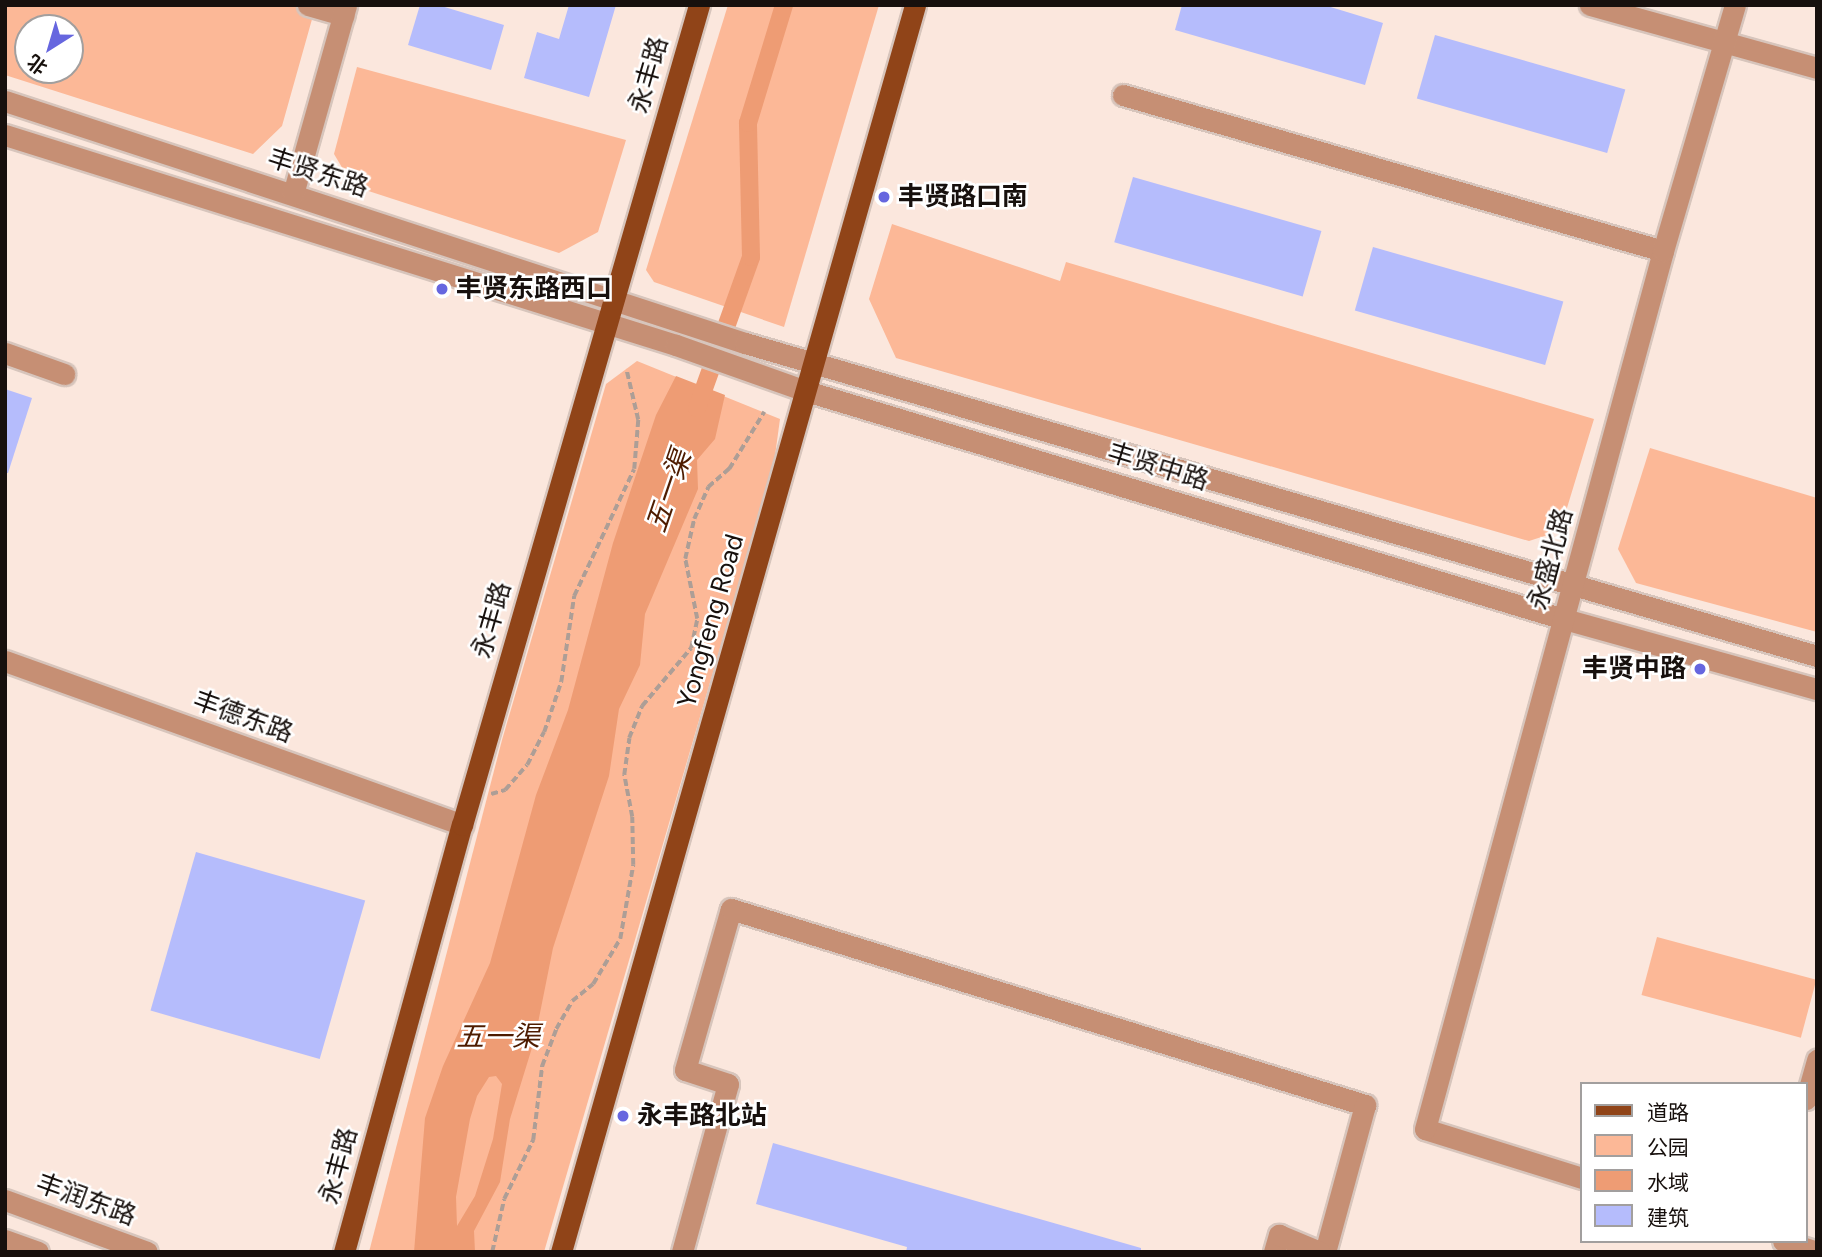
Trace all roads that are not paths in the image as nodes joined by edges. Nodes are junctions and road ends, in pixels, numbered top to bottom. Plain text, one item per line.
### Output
1 (308, 5) edge
2 (699, 5) edge
3 (915, 5) edge
4 (1590, 5) edge
5 (1735, 5) edge
6 (345, 10) edge
7 (1724, 43) junction
8 (1817, 68) edge
9 (1123, 96) dead end
10 (5, 101) edge
11 (5, 135) edge
12 (293, 194) junction
13 (1663, 251) junction
14 (612, 299) junction
15 (681, 321) joint
16 (606, 323) junction
17 (5, 353) edge
18 (814, 363) junction
19 (64, 374) dead end
20 (806, 391) junction
21 (1573, 587) junction
22 (1564, 619) junction
23 (1817, 656) edge
24 (5, 661) edge
25 (1817, 690) edge
26 (462, 825) junction
27 (1817, 1060) edge
28 (1808, 1092) edge
29 (1580, 1177) edge
30 (5, 1200) edge
31 (5, 1240) edge
32 (1789, 1243) edge
33 (38, 1252) edge
34 (147, 1252) edge
35 (344, 1252) edge
36 (561, 1252) edge
37 (682, 1252) edge
38 (1274, 1252) edge
39 (1322, 1252) edge
40 (1816, 1252) edge

1 - 6 street
2 - 14 main road, 永丰路
3 - 18 main road, Yongfeng Road
4 - 7 street
5 - 7 street, 永盛北路
6 - 12 street
7 - 8 street
7 - 13 street, 永盛北路
9 - 13 street
10 - 12 street, 丰贤东路
11 - 16 street
12 - 14 street, 丰贤东路
13 - 21 street, 永盛北路
14 - 15 street, 丰贤东路
14 - 16 main road, 永丰路
15 - 18 street, 丰贤中路
16 - 20 street, 丰贤中路
16 - 26 main road, 永丰路
17 - 19 street
18 - 20 main road, Yongfeng Road
18 - 21 street, 丰贤中路
20 - 22 street, 丰贤中路
20 - 36 main road, Yongfeng Road
21 - 22 street, 永盛北路
21 - 23 street, 丰贤中路
22 - 25 street, 丰贤中路
22 - 29 street, 永盛北路
24 - 26 street, 丰德东路
26 - 35 main road, 永丰路
27 - 28 street
30 - 34 street, 丰润东路
31 - 33 street
32 - 40 street
37 - 39 street
38 - 39 street

